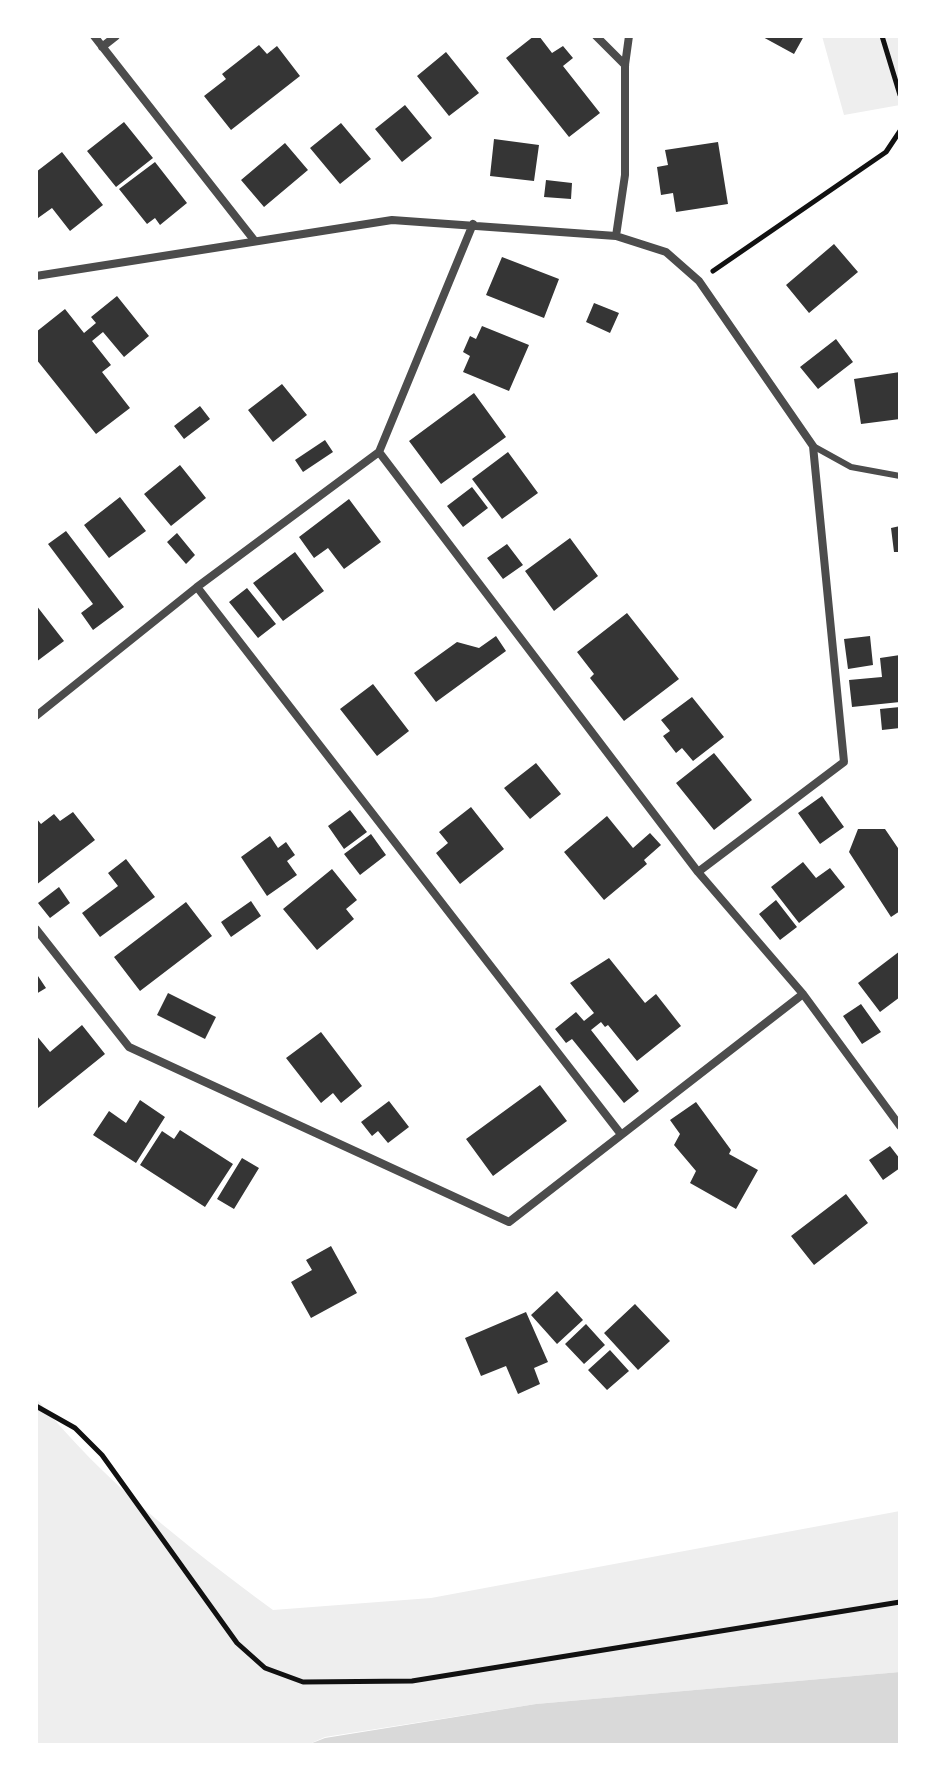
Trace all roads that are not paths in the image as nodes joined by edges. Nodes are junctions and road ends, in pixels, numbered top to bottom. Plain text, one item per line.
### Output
1 (94, 36) edge
2 (116, 36) edge
3 (596, 36) edge
4 (629, 36) edge
5 (102, 47) junction
6 (625, 65) junction
7 (473, 224) junction
8 (616, 236) junction
9 (254, 240) junction
10 (36, 276) edge
11 (813, 446) junction
12 (379, 452) junction
13 (900, 476) edge
14 (197, 587) junction
15 (36, 716) edge
16 (698, 872) junction
17 (36, 929) edge
18 (803, 994) junction
19 (900, 1126) edge
20 (620, 1133) junction

1 - 5 street
2 - 5 street
3 - 6 street
4 - 6 street
5 - 9 street
6 - 8 street
7 - 8 street
7 - 9 street
7 - 12 street
8 - 11 street
9 - 10 street
11 - 13 lane
11 - 16 street
12 - 14 street
12 - 16 street
14 - 15 street
14 - 20 street
16 - 18 street
17 - 20 street
18 - 19 street
18 - 20 street

